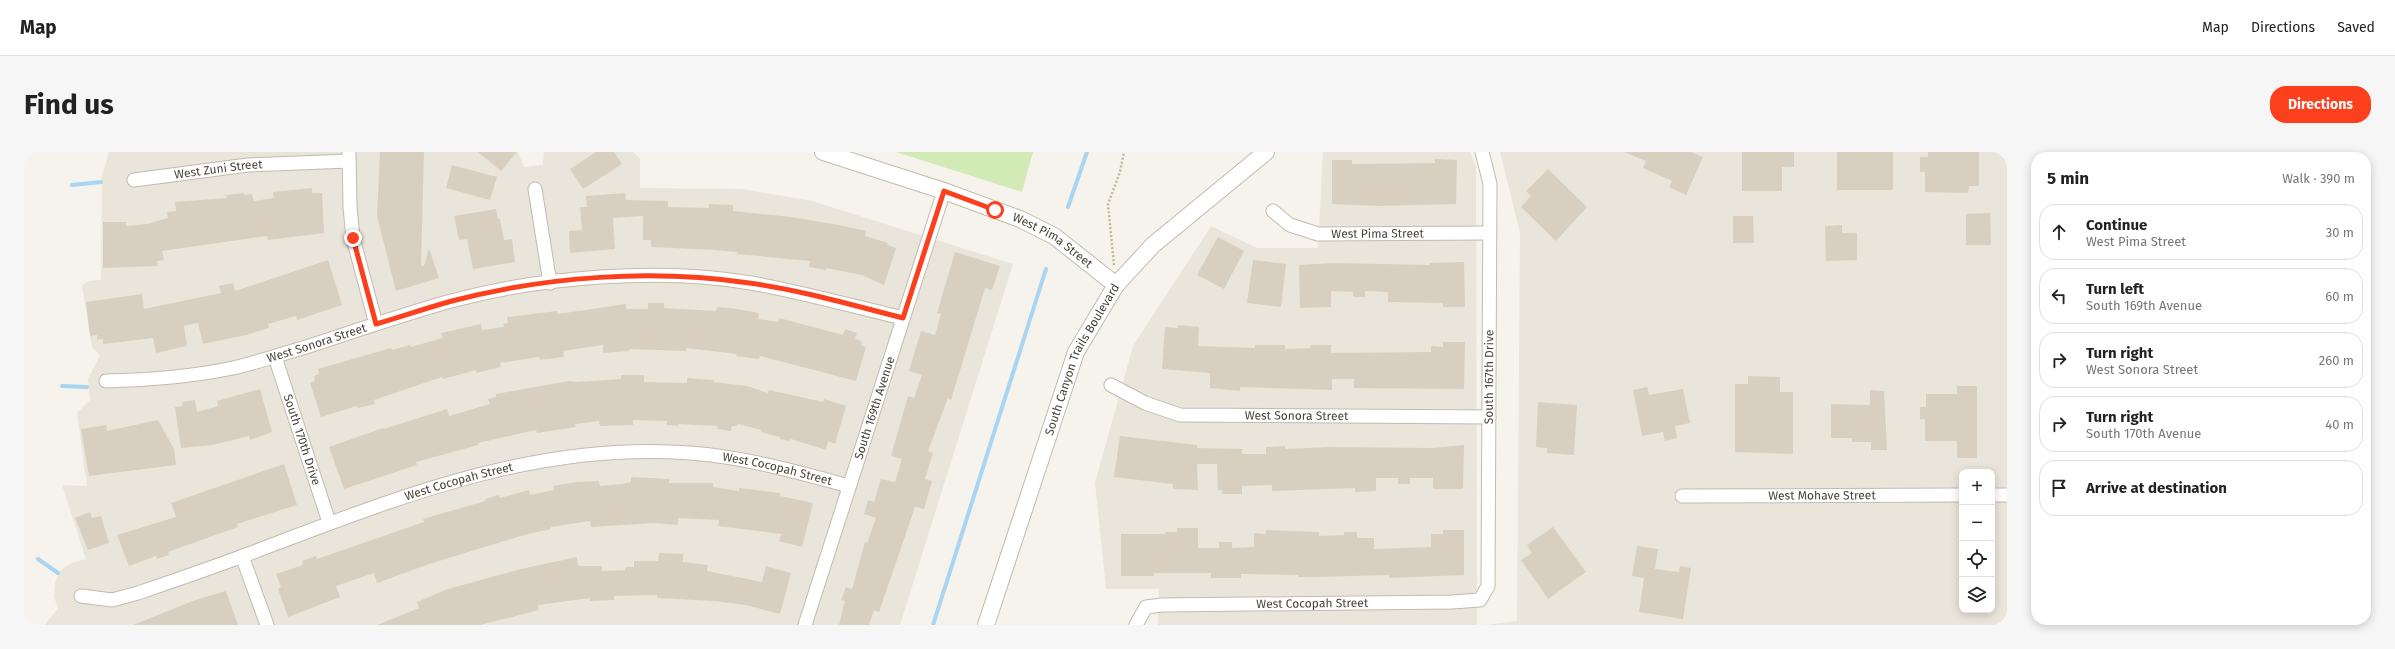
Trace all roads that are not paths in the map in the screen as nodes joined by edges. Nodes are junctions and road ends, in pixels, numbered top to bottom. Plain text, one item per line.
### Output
1 (823, 152) edge
2 (1266, 152) edge
3 (1482, 152) edge
4 (349, 157) edge
5 (134, 180) dead end
6 (535, 189) dead end
7 (944, 191) junction
8 (1273, 211) dead end
9 (1489, 233) junction
10 (550, 283) junction
11 (1116, 285) junction
12 (903, 318) junction
13 (376, 324) junction
14 (274, 357) junction
15 (106, 381) dead end
16 (1111, 385) dead end
17 (1489, 417) junction
18 (849, 486) junction
19 (1959, 495) edge
20 (1995, 495) edge
21 (2007, 495) edge
22 (1682, 496) dead end
23 (328, 522) junction
24 (242, 556) junction
25 (80, 596) dead end
26 (1480, 600) joint
27 (267, 625) edge
28 (805, 625) edge
29 (986, 625) edge
30 (1136, 625) edge

1 - 7 street, West Pima Street
2 - 11 street, South Canyon Trails Boulevard
3 - 9 street, South 167th Drive
4 - 5 street, West Zuni Street
4 - 13 street
6 - 10 street
7 - 11 street, West Pima Street
7 - 12 street, South 169th Avenue
8 - 9 street, West Pima Street
9 - 17 street, South 167th Drive
10 - 12 street, West Sonora Street
10 - 13 street, West Sonora Street
11 - 29 street, South Canyon Trails Boulevard
12 - 18 street, South 169th Avenue
13 - 14 street, West Sonora Street
14 - 15 street, West Sonora Street
14 - 23 street, South 170th Drive
16 - 17 street, West Sonora Street
17 - 26 street, South 167th Drive
18 - 23 street, West Cocopah Street
18 - 28 street, South 169th Avenue
19 - 22 street, West Mohave Street
20 - 21 street
23 - 24 street, West Cocopah Street
24 - 25 street, West Cocopah Street
24 - 27 street
26 - 30 street, West Cocopah Street

